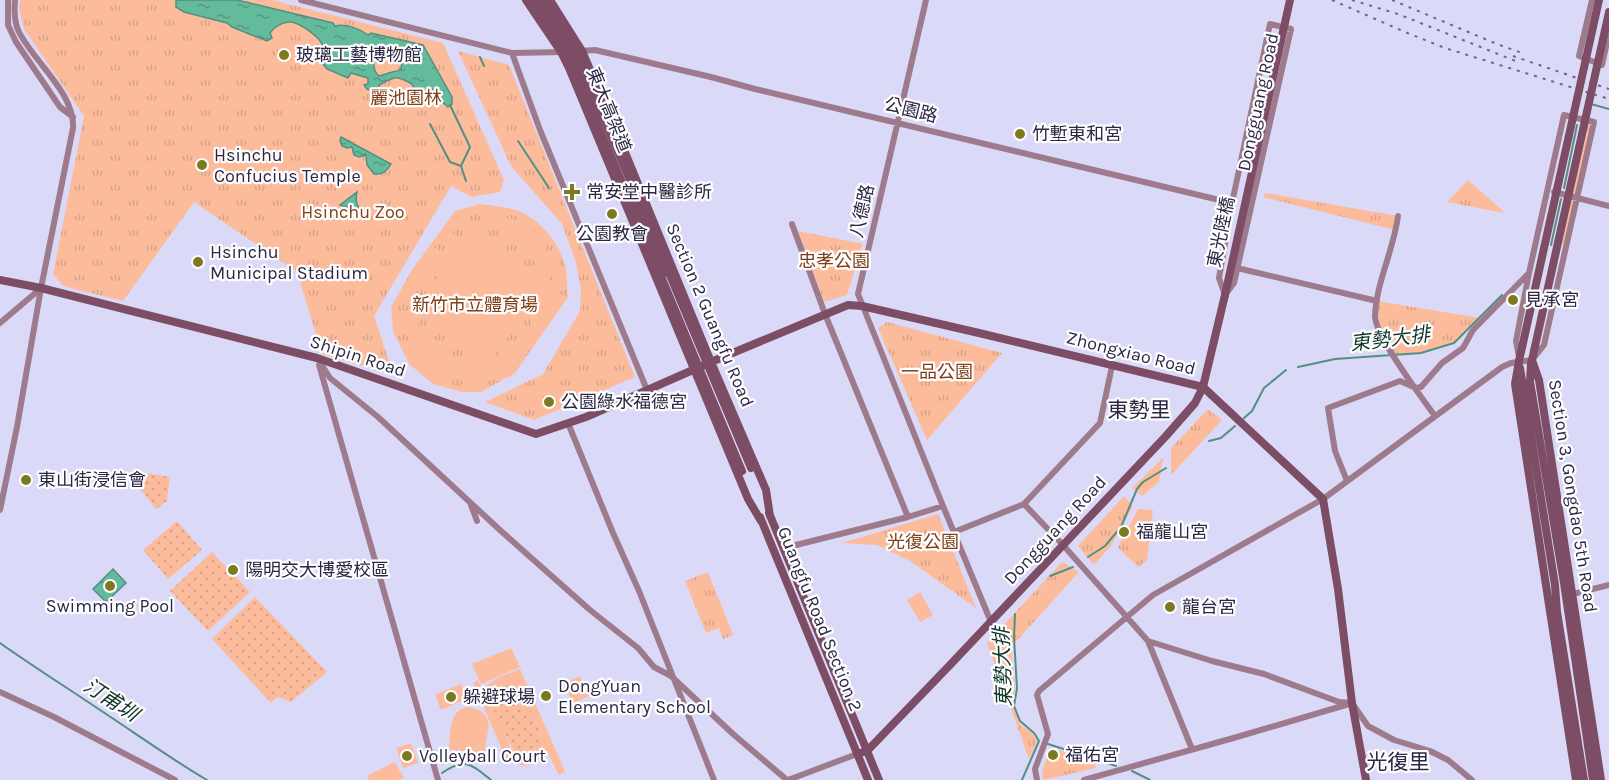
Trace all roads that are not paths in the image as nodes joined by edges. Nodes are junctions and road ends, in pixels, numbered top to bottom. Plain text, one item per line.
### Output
1 (8, 0) edge
2 (15, 0) edge
3 (301, 0) edge
4 (526, 0) edge
5 (533, 0) edge
6 (542, 0) edge
7 (550, 0) edge
8 (926, 0) edge
9 (1290, 0) edge
10 (1592, 0) edge
11 (1599, 0) edge
12 (1609, 12) edge
13 (1609, 33) edge
14 (582, 51) junction
15 (561, 52) junction
16 (512, 53) junction
17 (74, 117) junction
18 (898, 122) junction
19 (597, 123) junction
20 (1246, 134) junction
21 (1267, 138) junction
22 (1548, 190) junction
23 (1577, 197) junction
24 (1232, 203) junction
25 (1609, 206) edge
26 (1398, 216) dead end
27 (792, 224) dead end
28 (1237, 268) junction
29 (1529, 273) junction
30 (0, 280) edge
31 (41, 288) junction
32 (1225, 295) junction
33 (1377, 301) junction
34 (862, 306) junction
35 (825, 314) junction
36 (0, 323) edge
37 (317, 358) junction
38 (1532, 360) junction
39 (711, 362) junction
40 (1520, 362) junction
41 (1112, 366) junction
42 (694, 370) junction
43 (1203, 387) junction
44 (1416, 388) junction
45 (647, 390) junction
46 (1435, 416) junction
47 (568, 423) junction
48 (747, 469) junction
49 (1347, 481) junction
50 (1323, 499) junction
51 (470, 501) junction
52 (1024, 504) junction
53 (943, 506) junction
54 (0, 510) edge
55 (770, 516) junction
56 (909, 517) junction
57 (477, 521) dead end
58 (761, 521) junction
59 (954, 532) junction
60 (1063, 545) junction
61 (784, 548) junction
62 (1609, 585) edge
63 (1560, 597) junction
64 (1126, 616) junction
65 (991, 622) junction
66 (1148, 641) junction
67 (671, 676) junction
68 (0, 692) edge
69 (1352, 703) junction
70 (1192, 749) junction
71 (867, 751) junction
72 (857, 754) junction
73 (175, 780) edge
74 (438, 780) edge
75 (714, 780) edge
76 (787, 780) edge
77 (868, 780) edge
78 (879, 780) edge
79 (1037, 780) edge
80 (1084, 780) edge
81 (1366, 780) edge
82 (1472, 780) edge
83 (1576, 780) edge
84 (1584, 780) edge
85 (1593, 780) edge
86 (1601, 780) edge

1 - 17 street
2 - 17 street
3 - 16 street, 公園路
4 - 15 street
5 - 19 street, 東大高架道, bridge
6 - 48 street, 東大高架道, bridge
7 - 14 street, Section 2 Guangfu Road
8 - 18 street, 八德路
9 - 32 street, 東光陸橋, bridge
10 - 13 street
11 - 40 street, Section 3, Gongdao 5th Road, bridge
12 - 38 street, Section 3, Gongdao 5th Road, bridge
14 - 15 street, 公園路
14 - 18 street, 公園路
14 - 39 street, Section 2 Guangfu Road
15 - 16 street, 公園路
15 - 42 street
16 - 45 street
17 - 31 street
18 - 24 street, 公園路
18 - 34 street, 八德路
19 - 42 street, bridge
19 - 48 street, 東大高架道, bridge
20 - 21 street
20 - 21 street, Dongguang Road
20 - 24 street, Dongguang Road
21 - 28 street, Dongguang Road
22 - 23 street
22 - 23 street
22 - 29 street
23 - 25 street
23 - 38 street
24 - 32 street, Dongguang Road
26 - 33 street
27 - 35 street
28 - 32 street, Dongguang Road
28 - 33 street
29 - 40 street
29 - 44 street
30 - 31 street, Shipin Road
31 - 36 street
31 - 37 street, Shipin Road
31 - 54 street
32 - 43 street, Dongguang Road
33 - 44 street
34 - 35 street, Zhongxiao Road
34 - 41 street, Zhongxiao Road
34 - 53 street, 八德路
35 - 39 street, Zhongxiao Road
35 - 56 street
37 - 47 street, Shipin Road
37 - 51 street
37 - 74 street
38 - 40 street
38 - 63 street, Section 3, Gongdao 5th Road
39 - 42 street, Zhongxiao Road
39 - 55 street, Section 2 Guangfu Road
40 - 46 street
40 - 63 street, Section 3, Gongdao 5th Road
41 - 43 street, Zhongxiao Road
41 - 52 street
42 - 45 street, Shipin Road
42 - 58 street
43 - 50 street, Zhongxiao Road
43 - 60 street, Dongguang Road
44 - 46 street
44 - 49 street
45 - 47 street, Shipin Road
46 - 49 street
47 - 67 street
48 - 55 street, Guangfu Road Section 2
48 - 58 street, Guangfu Road Section 2
49 - 50 street
50 - 64 street
50 - 69 street
51 - 57 street
51 - 67 street
52 - 59 street
52 - 60 street
53 - 56 street
53 - 59 street, 八德路
55 - 61 street, Guangfu Road Section 2
56 - 61 street
58 - 72 street, Guangfu Road Section 2
59 - 65 street, 八德路
60 - 64 street
60 - 65 street, Dongguang Road
61 - 71 street, Guangfu Road Section 2
62 - 63 street
63 - 83 street, Section 3, Gongdao 5th Road
63 - 84 street, Section 3, Gongdao 5th Road
63 - 85 street, Section 3, Gongdao 5th Road
63 - 86 street, Section 3, Gongdao 5th Road
64 - 66 street
64 - 79 street
65 - 71 street, Dongguang Road
66 - 69 street
66 - 70 street
67 - 75 street
67 - 76 street
68 - 73 street
69 - 70 street
69 - 81 street
69 - 82 street
70 - 80 street
71 - 72 street, Dongguang Road
71 - 78 street, Guangfu Road Section 2
72 - 76 street
72 - 77 street, Guangfu Road Section 2

